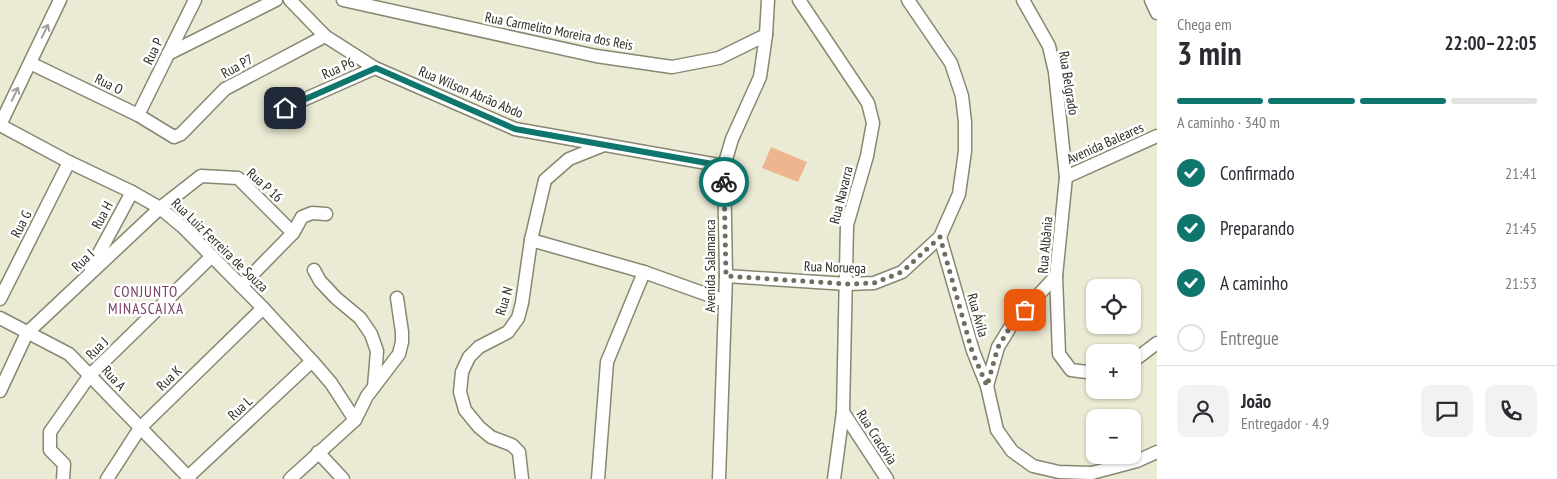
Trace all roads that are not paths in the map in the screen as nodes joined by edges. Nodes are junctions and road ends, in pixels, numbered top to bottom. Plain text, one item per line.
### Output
1 (60, 0) edge
2 (195, 0) edge
3 (276, 0) edge
4 (290, 0) edge
5 (343, 0) edge
6 (768, 0) edge
7 (799, 0) edge
8 (908, 0) edge
9 (1023, 0) edge
10 (1151, 0) edge
11 (1157, 13) edge
12 (325, 36) junction
13 (766, 36) junction
14 (168, 54) junction
15 (30, 63) junction
16 (376, 68) junction
17 (285, 108) dead end
18 (138, 115) junction
19 (0, 125) edge
20 (1157, 136) edge
21 (174, 137) joint
22 (604, 145) junction
23 (69, 162) junction
24 (724, 166) junction
25 (1066, 177) junction
26 (132, 192) junction
27 (160, 208) junction
28 (326, 214) dead end
29 (293, 233) junction
30 (940, 237) junction
31 (531, 240) junction
32 (212, 256) junction
33 (314, 270) dead end
34 (644, 272) junction
35 (726, 276) junction
36 (1056, 276) junction
37 (85, 279) junction
38 (847, 284) junction
39 (241, 286) junction
40 (397, 298) dead end
41 (0, 299) edge
42 (725, 301) junction
43 (263, 308) junction
44 (0, 318) edge
45 (27, 332) junction
46 (1157, 343) edge
47 (1141, 355) edge
48 (312, 361) junction
49 (1086, 372) edge
50 (90, 376) junction
51 (987, 386) junction
52 (374, 387) junction
53 (0, 392) edge
54 (843, 412) junction
55 (355, 420) junction
56 (140, 428) junction
57 (318, 452) junction
58 (1157, 452) edge
59 (189, 478) edge
60 (63, 479) edge
61 (107, 479) edge
62 (290, 479) edge
63 (343, 479) edge
64 (522, 479) edge
65 (598, 479) edge
66 (719, 479) edge
67 (834, 479) edge
68 (887, 479) edge

15 -> 1 street
2 - 14 street, Rua P
3 - 14 street
4 - 12 street, Rua Wilson Abrão Abdo
5 - 13 street, Rua Carmelito Moreira dos Reis
6 - 13 street, Avenida Salamanca
7 - 38 street, Rua Navarra
8 - 30 street, Rua Noruega
9 - 25 street, Rua Belgrado
10 - 11 street
12 - 16 street, Rua Wilson Abrão Abdo
12 - 21 street, Rua P7
13 - 24 street, Avenida Salamanca
14 - 18 street, Rua P
15 - 18 street, Rua O
19 -> 15 street
16 - 17 street, Rua P6
16 - 22 street, Rua Wilson Abrão Abdo
18 - 21 street, Rua O
19 - 23 street, Rua Luiz Ferreira de Souza
20 - 25 street, Avenida Baleares
22 - 24 street, Rua Wilson Abrão Abdo
22 - 31 street, Rua N
23 - 26 street, Rua Luiz Ferreira de Souza
23 - 41 street, Rua G
24 - 35 street, Avenida Salamanca
25 - 36 street, Rua Albânia
26 - 27 street, Rua Luiz Ferreira de Souza
26 - 37 street, Rua H
27 - 29 street, Rua P 16
27 - 32 street, Rua Luiz Ferreira de Souza
27 - 37 street, Rua I
28 - 29 street
29 - 39 street
30 - 38 street, Rua Noruega
30 - 51 street, Rua Ávila
31 - 34 street
31 - 64 street, Rua N
32 - 39 street, Rua Luiz Ferreira de Souza
32 - 50 street, Rua J
33 - 52 street
34 - 42 street
34 - 65 street
35 - 38 street, Rua Noruega
35 - 42 street, Avenida Salamanca
36 - 49 street, Rua Albânia
36 - 51 street
37 - 45 street, Rua I
38 - 54 street, Rua Navarra
39 - 43 street, Rua Luiz Ferreira de Souza
40 - 52 street
42 - 66 street, Avenida Salamanca
43 - 48 street, Rua Luiz Ferreira de Souza
43 - 56 street, Rua K
44 - 45 street, Rua A
45 - 50 street, Rua A
45 - 53 street
46 - 47 street
48 - 55 street, Rua Luiz Ferreira de Souza
48 - 59 street, Rua L
50 - 56 street, Rua A
50 - 60 street, Rua J
51 - 58 street, Rua Ávila
52 - 55 street
54 - 67 street, Rua Navarra
54 - 68 street, Rua Cracóvia
55 - 57 street
56 - 59 street, Rua A
56 - 61 street, Rua K
57 - 62 street
57 - 63 street

